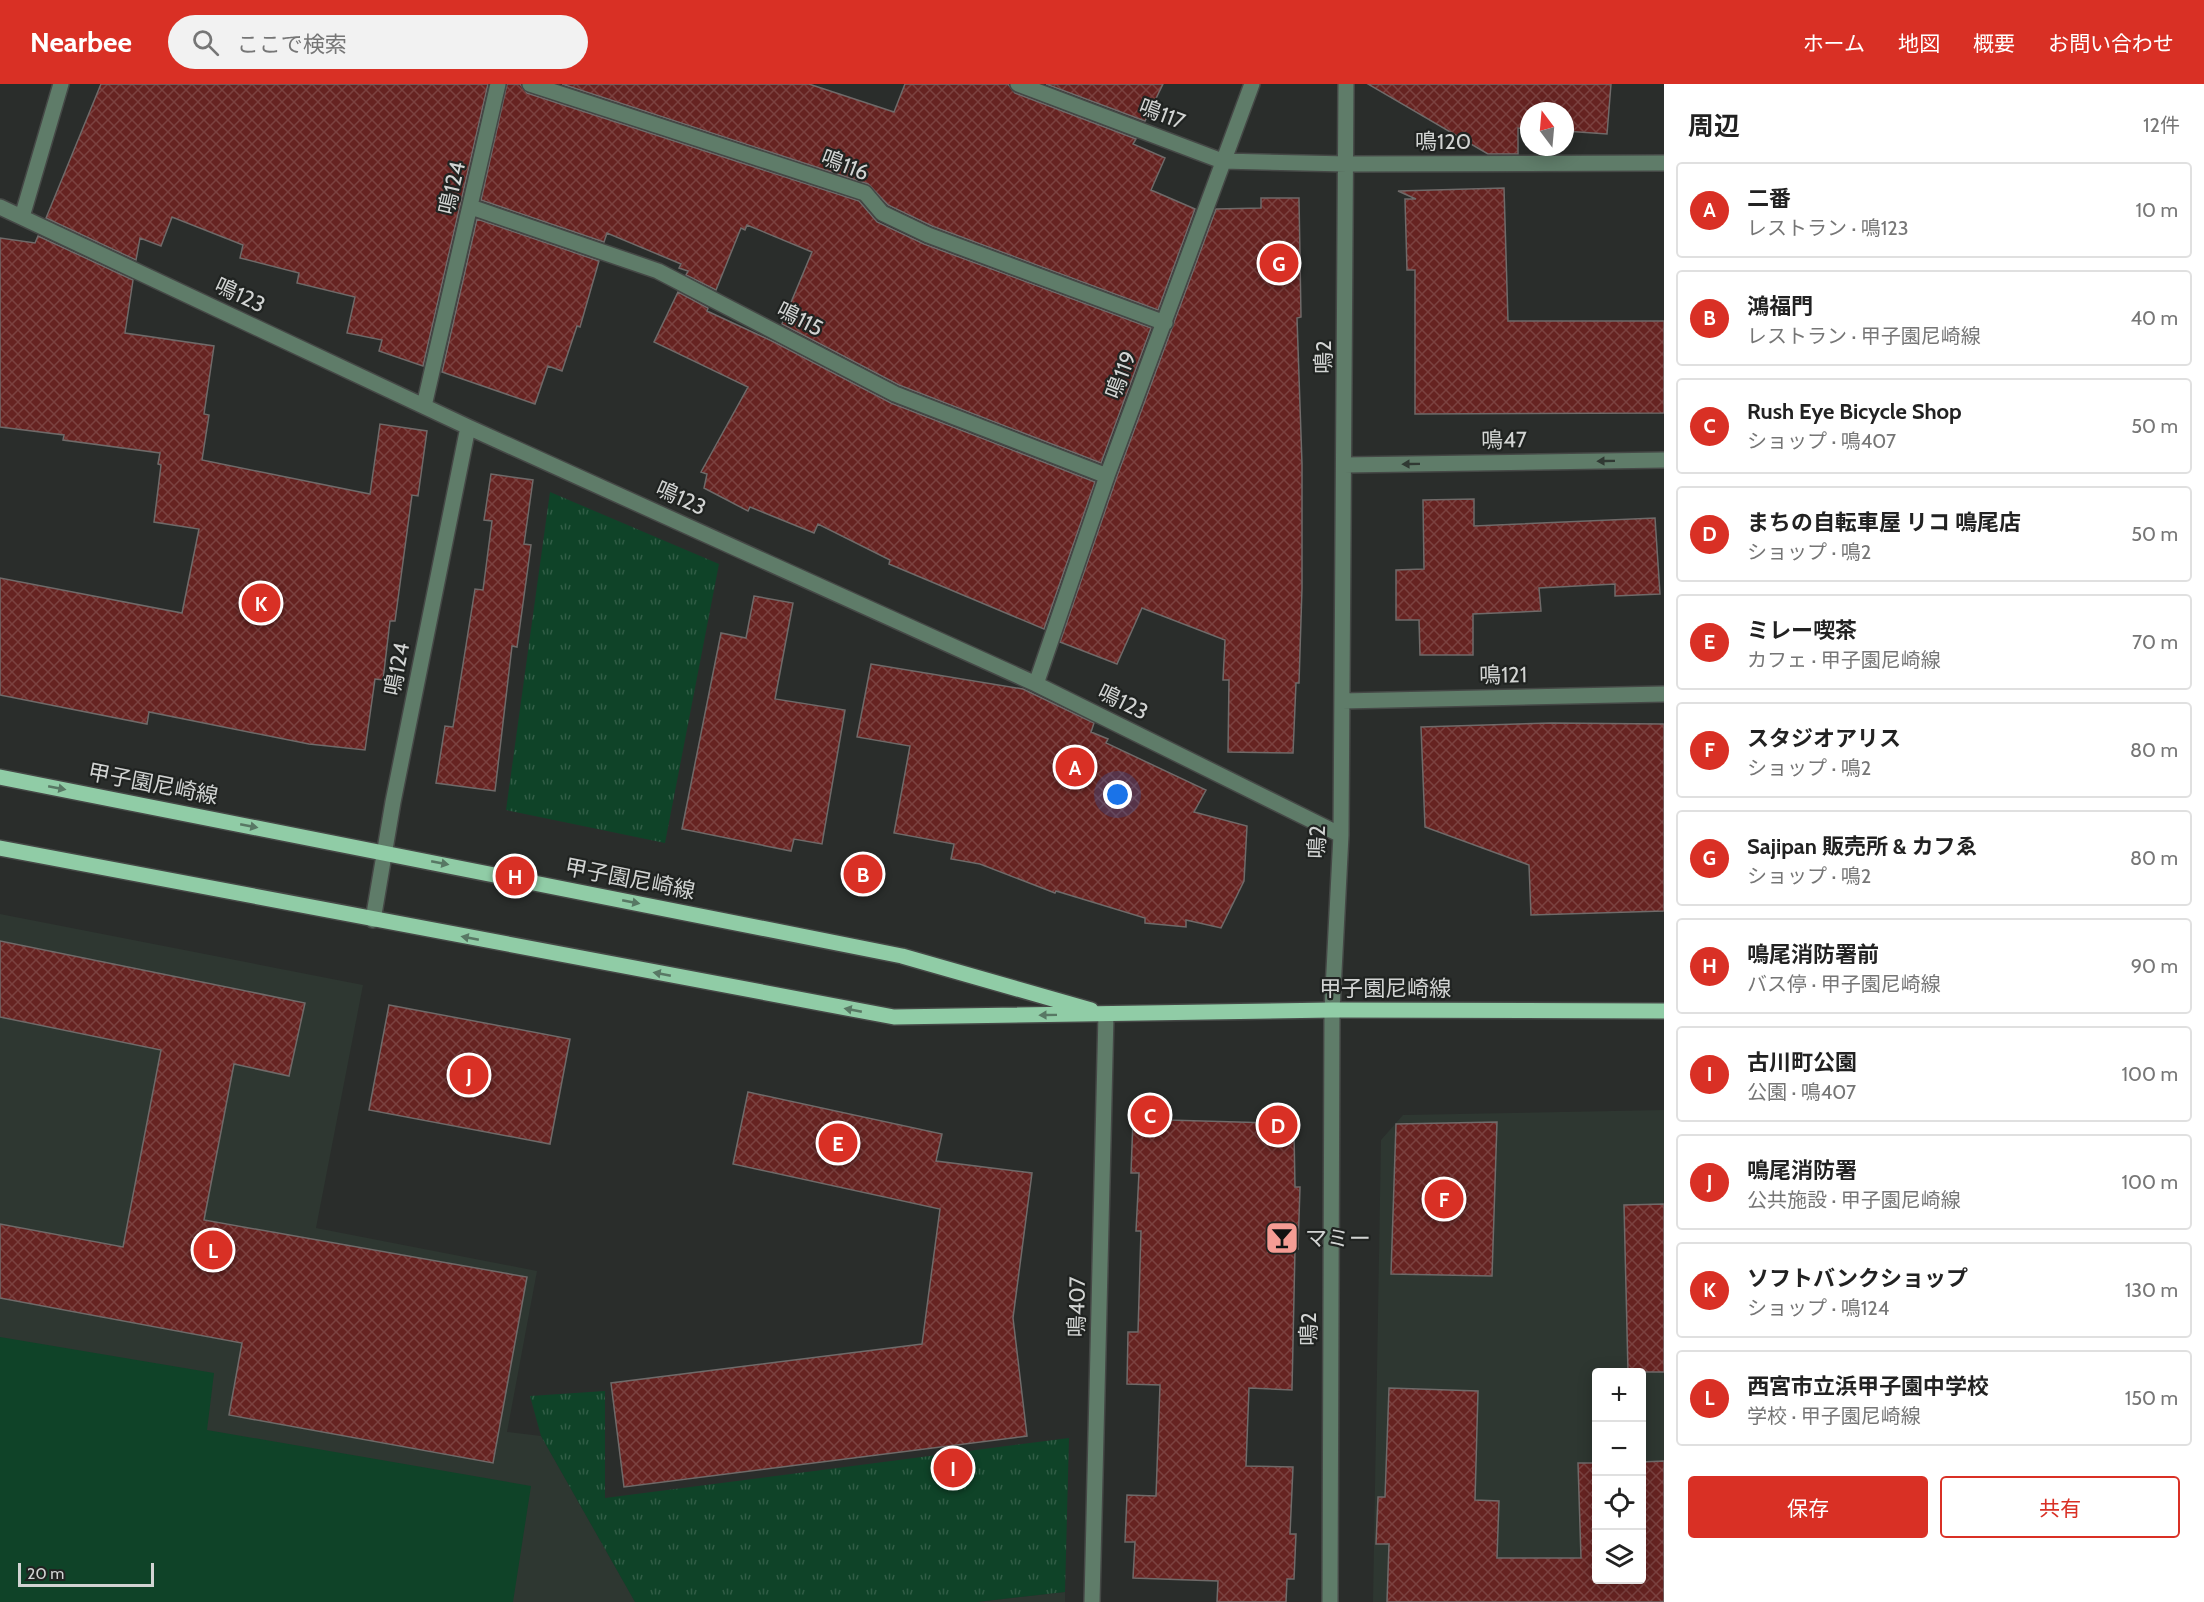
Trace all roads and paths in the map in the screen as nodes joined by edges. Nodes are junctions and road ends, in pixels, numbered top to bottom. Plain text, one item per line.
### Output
1 (62, 84) edge
2 (498, 84) edge
3 (530, 84) edge
4 (1018, 84) edge
5 (1252, 84) edge
6 (1346, 84) edge
7 (1222, 161) junction
8 (1664, 163) edge
9 (1347, 164) junction
10 (0, 207) edge
11 (471, 207) junction
12 (22, 217) junction
13 (1166, 323) junction
14 (424, 406) junction
15 (468, 427) junction
16 (1664, 460) edge
17 (1344, 465) junction
18 (1107, 476) junction
19 (1036, 684) junction
20 (1664, 694) edge
21 (1342, 701) junction
22 (0, 777) edge
23 (1341, 835) junction
24 (0, 848) edge
25 (384, 852) junction
26 (373, 920) junction
27 (1332, 1010) junction
28 (1664, 1011) edge
29 (1106, 1014) junction
30 (1092, 1602) edge
31 (1330, 1602) edge

1 - 12 street
2 - 11 street, 鳴124
3 - 13 street, 鳴116
4 - 7 street, 鳴117
5 - 7 street, 鳴119
6 - 9 street, 鳴2
7 - 9 street, 鳴120
7 - 13 street, 鳴119
8 - 9 street, 鳴120
9 - 17 street, 鳴2
10 - 12 street, 鳴123
11 - 14 street, 鳴124
11 - 18 street, 鳴115
12 - 14 street, 鳴123
13 - 18 street, 鳴119
14 - 15 street, 鳴123
15 - 19 street, 鳴123
15 - 25 street, 鳴124
16 -> 17 street, 鳴47
17 - 21 street, 鳴2
18 - 19 street, 鳴119
19 - 23 street, 鳴123
20 - 21 street, 鳴121
21 - 23 street, 鳴2
22 -> 25 main road, 甲子園尼崎線
23 - 27 street, 鳴2
24 - 26 main road, 甲子園尼崎線
25 - 26 street, 鳴124
25 -> 29 main road, 甲子園尼崎線
29 -> 26 main road, 甲子園尼崎線
27 - 28 main road, 甲子園尼崎線
27 - 29 main road, 甲子園尼崎線
27 - 31 street, 鳴2
29 - 30 street, 鳴407

